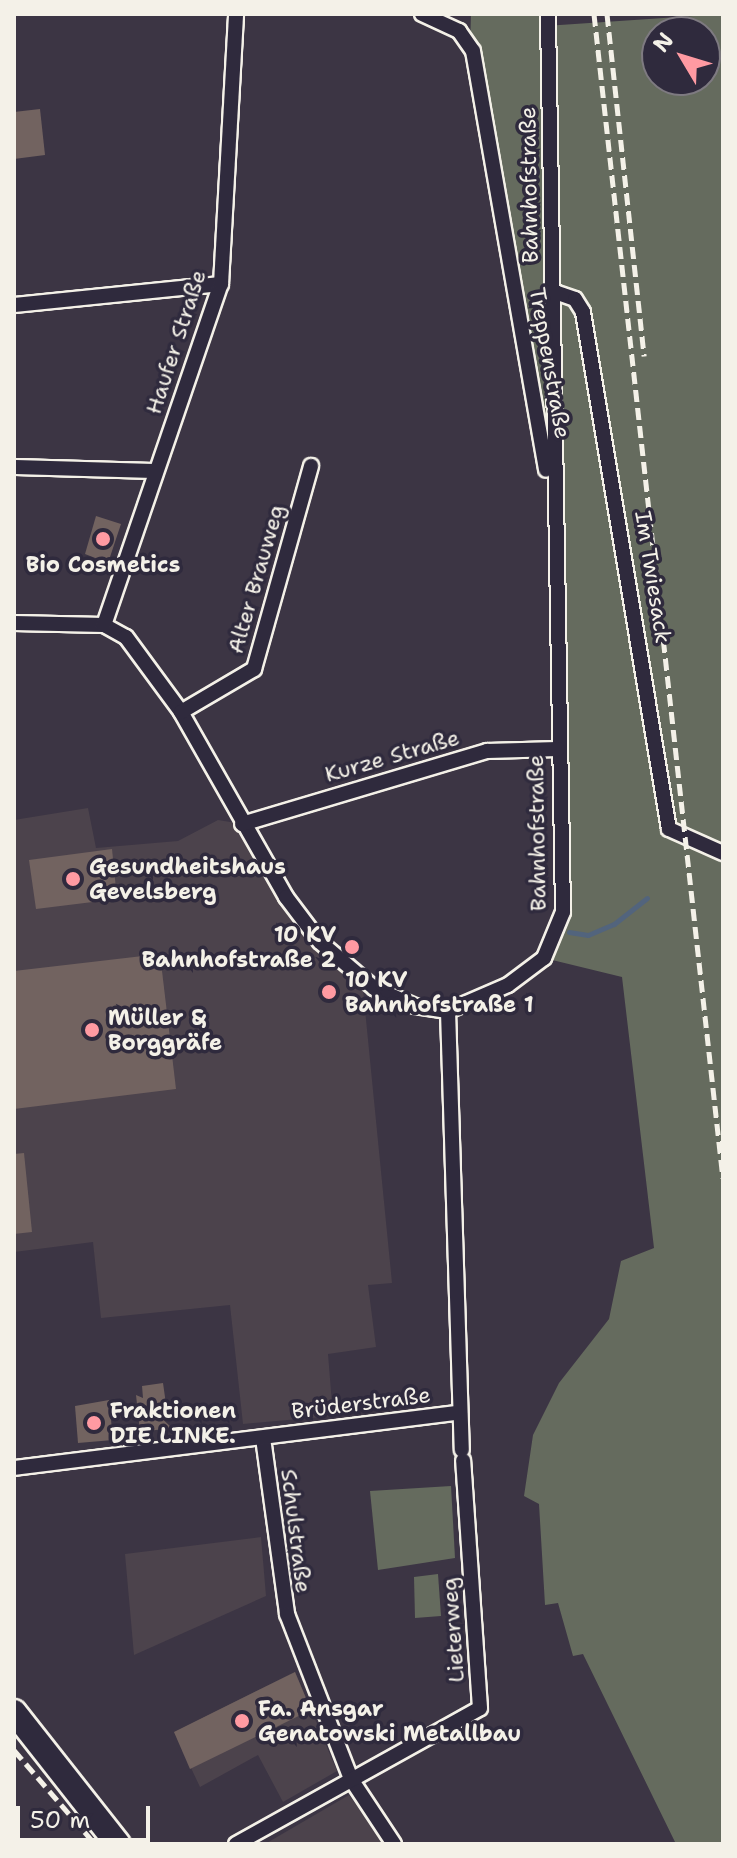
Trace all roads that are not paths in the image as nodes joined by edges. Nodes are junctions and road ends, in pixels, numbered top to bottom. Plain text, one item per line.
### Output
1 (236, 14) edge
2 (422, 14) edge
3 (548, 14) edge
4 (221, 284) junction
5 (552, 291) junction
6 (14, 305) edge
7 (311, 466) dead end
8 (14, 467) edge
9 (155, 471) junction
10 (553, 510) junction
11 (14, 623) edge
12 (104, 625) junction
13 (181, 712) junction
14 (558, 749) junction
15 (242, 824) junction
16 (723, 853) edge
17 (448, 1011) junction
18 (458, 1413) junction
19 (263, 1438) junction
20 (14, 1468) edge
21 (14, 1712) edge
22 (351, 1779) junction
23 (118, 1844) edge
24 (236, 1844) edge
25 (394, 1844) edge

1 - 4 street, Haufer Straße
2 - 10 street, Treppenstraße
3 - 5 street, Bahnhofstraße
4 - 6 street
4 - 9 street, Haufer Straße
5 - 10 street, Bahnhofstraße
5 - 16 street, Im Twiesack
7 - 13 street, Alter Brauweg
8 - 9 street
9 - 12 street, Haufer Straße
10 - 14 street, Bahnhofstraße
11 - 12 street
12 - 13 street
13 - 15 street
14 - 15 street, Kurze Straße
14 - 17 street, Bahnhofstraße
15 - 17 street
17 - 18 street, Brüderstraße
18 - 19 street, Brüderstraße
18 - 22 street, Lieterweg
19 - 20 street, Brüderstraße
19 - 22 street, Schulstraße
21 - 23 main road
22 - 24 street, Lieterweg
22 - 25 street, Schulstraße

